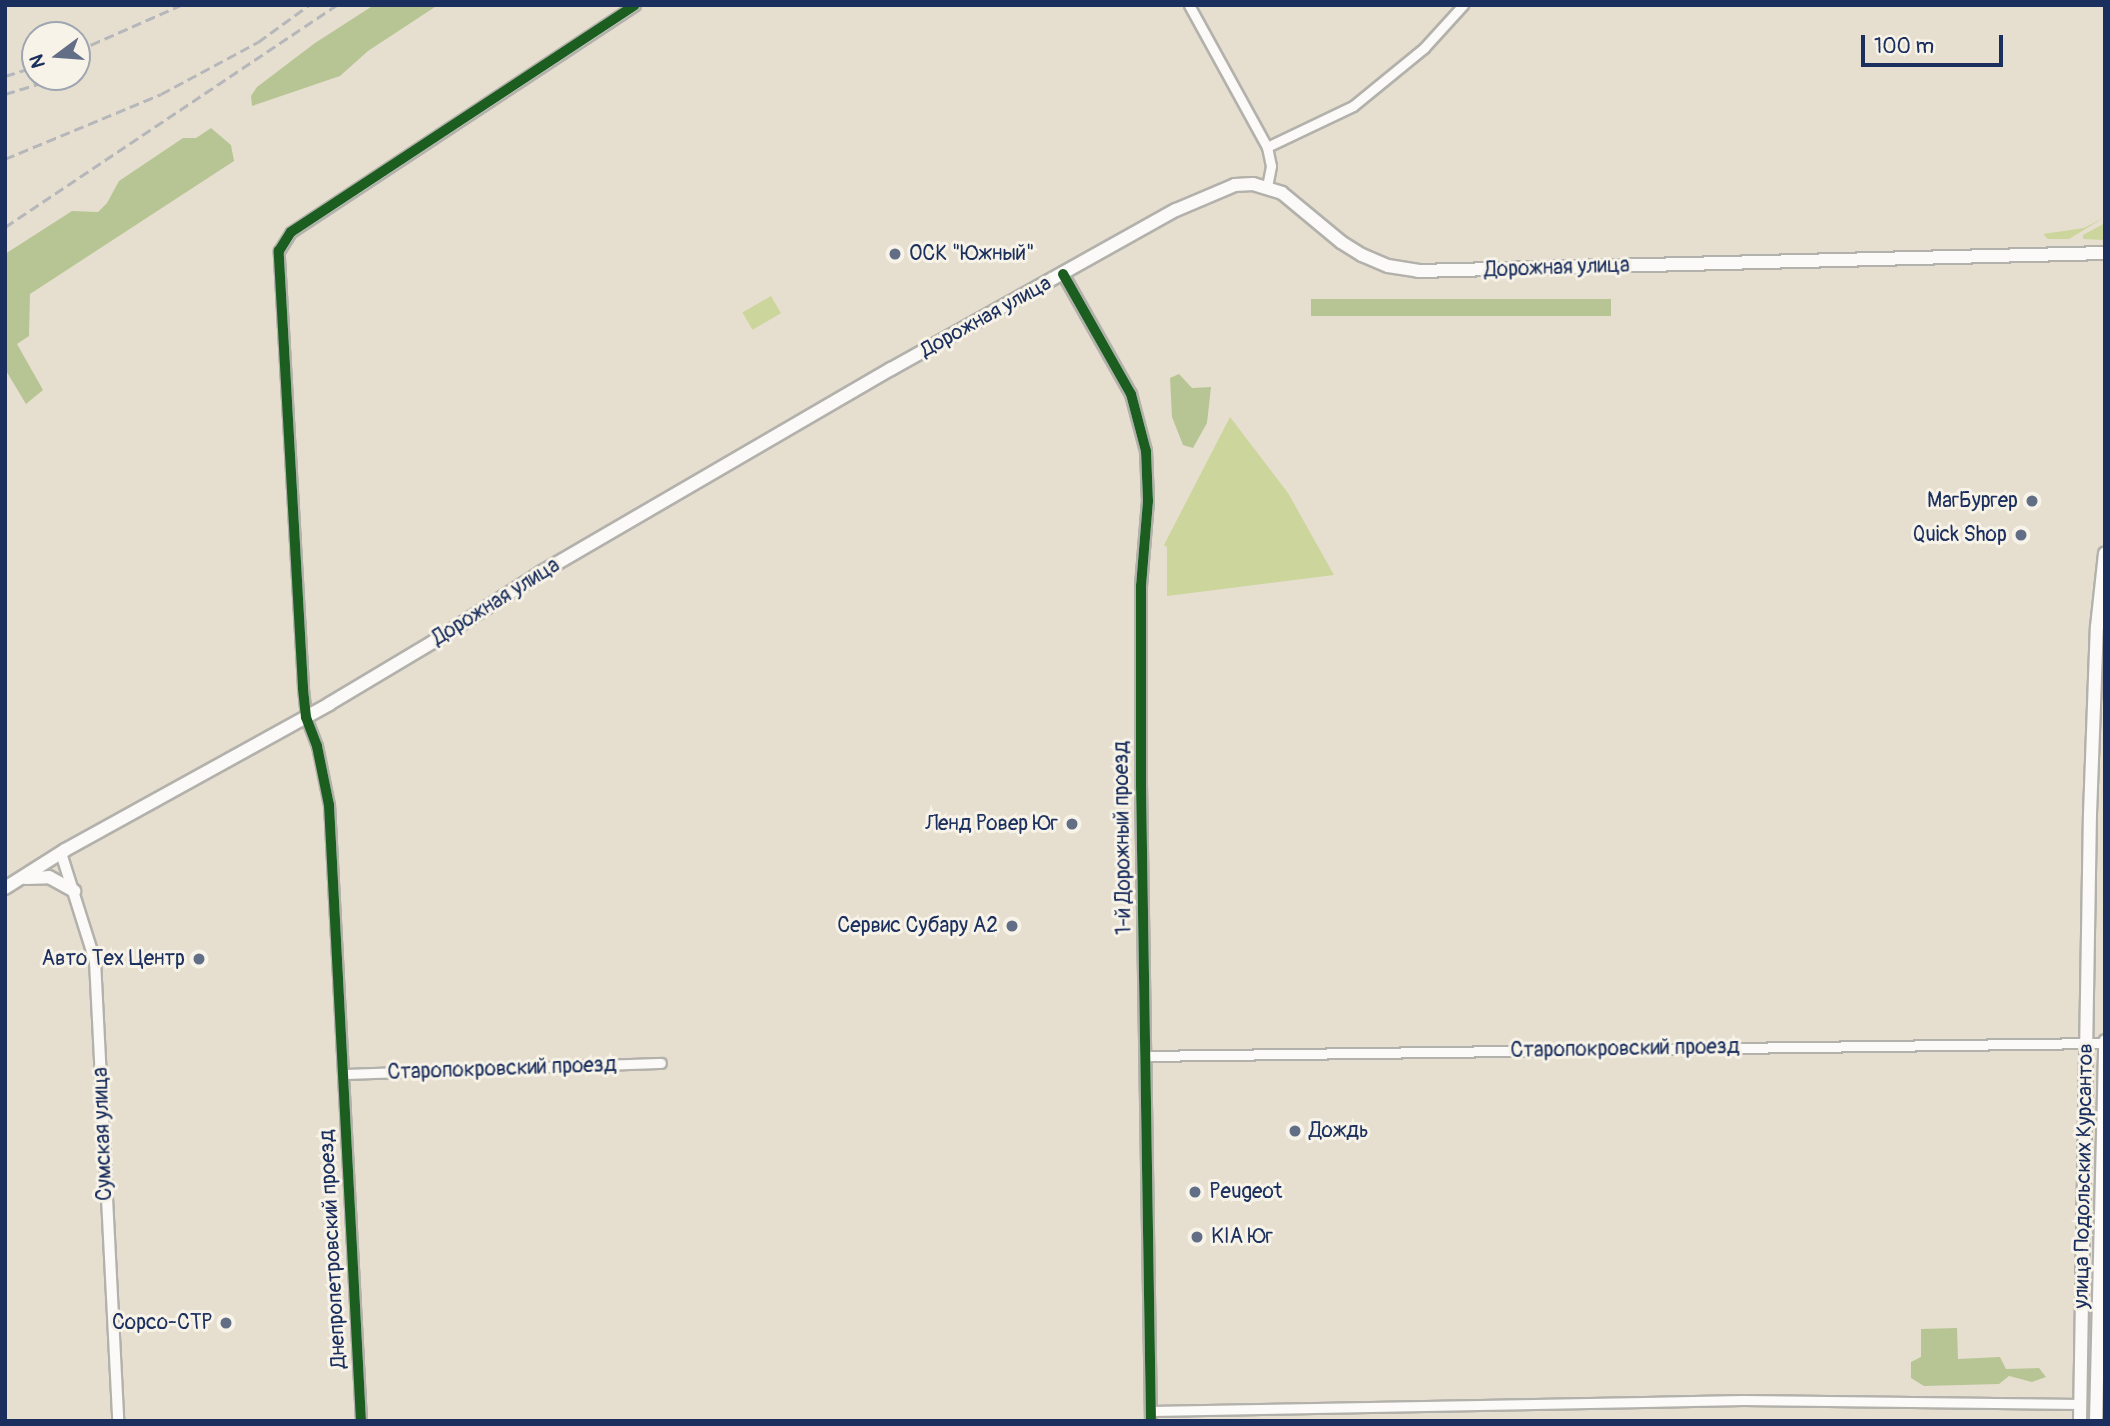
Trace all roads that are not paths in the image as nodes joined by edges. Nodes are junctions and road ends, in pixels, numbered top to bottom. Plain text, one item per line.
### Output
1 (635, 5) edge
2 (1189, 5) edge
3 (1463, 5) edge
4 (1267, 147) junction
5 (1267, 187) junction
6 (2105, 253) edge
7 (1063, 274) junction
8 (2105, 553) edge
9 (306, 717) junction
10 (61, 853) junction
11 (19, 880) junction
12 (5, 888) edge
13 (74, 891) junction
14 (2105, 1042) edge
15 (2086, 1043) junction
16 (1144, 1056) junction
17 (661, 1063) dead end
18 (343, 1074) junction
19 (2081, 1326) junction
20 (2099, 1327) junction
21 (2080, 1373) junction
22 (2098, 1374) junction
23 (2080, 1404) junction
24 (1151, 1416) edge
25 (118, 1421) edge
26 (361, 1421) edge
27 (2080, 1421) edge
28 (2096, 1421) edge

1 - 9 street, Днепропетровский проезд
2 - 4 street
3 - 4 street
4 - 5 street
5 - 6 main road, Дорожная улица
5 - 7 main road, Дорожная улица
7 - 9 main road, Дорожная улица
7 - 16 street, 1-й Дорожный проезд
8 - 15 main road, улица Подольских Курсантов
9 - 10 main road, Дорожная улица
9 - 18 street, Днепропетровский проезд
10 - 11 main road, Дорожная улица
10 - 13 street, Сумская улица
11 - 12 main road, Дорожная улица
11 - 13 main road
13 - 25 street, Сумская улица
14 - 15 street, Старопокровский проезд
14 - 20 main road, улица Подольских Курсантов
15 - 16 street, Старопокровский проезд
15 - 19 main road, улица Подольских Курсантов
16 - 24 street, 1-й Дорожный проезд
17 - 18 street, Старопокровский проезд
18 - 26 street, Днепропетровский проезд
19 - 20 street
19 - 21 main road, улица Подольских Курсантов
20 - 22 main road, улица Подольских Курсантов
21 - 22 street
21 - 23 main road, улица Подольских Курсантов
22 - 28 main road, улица Подольских Курсантов
23 - 24 street
23 - 27 main road, улица Подольских Курсантов

